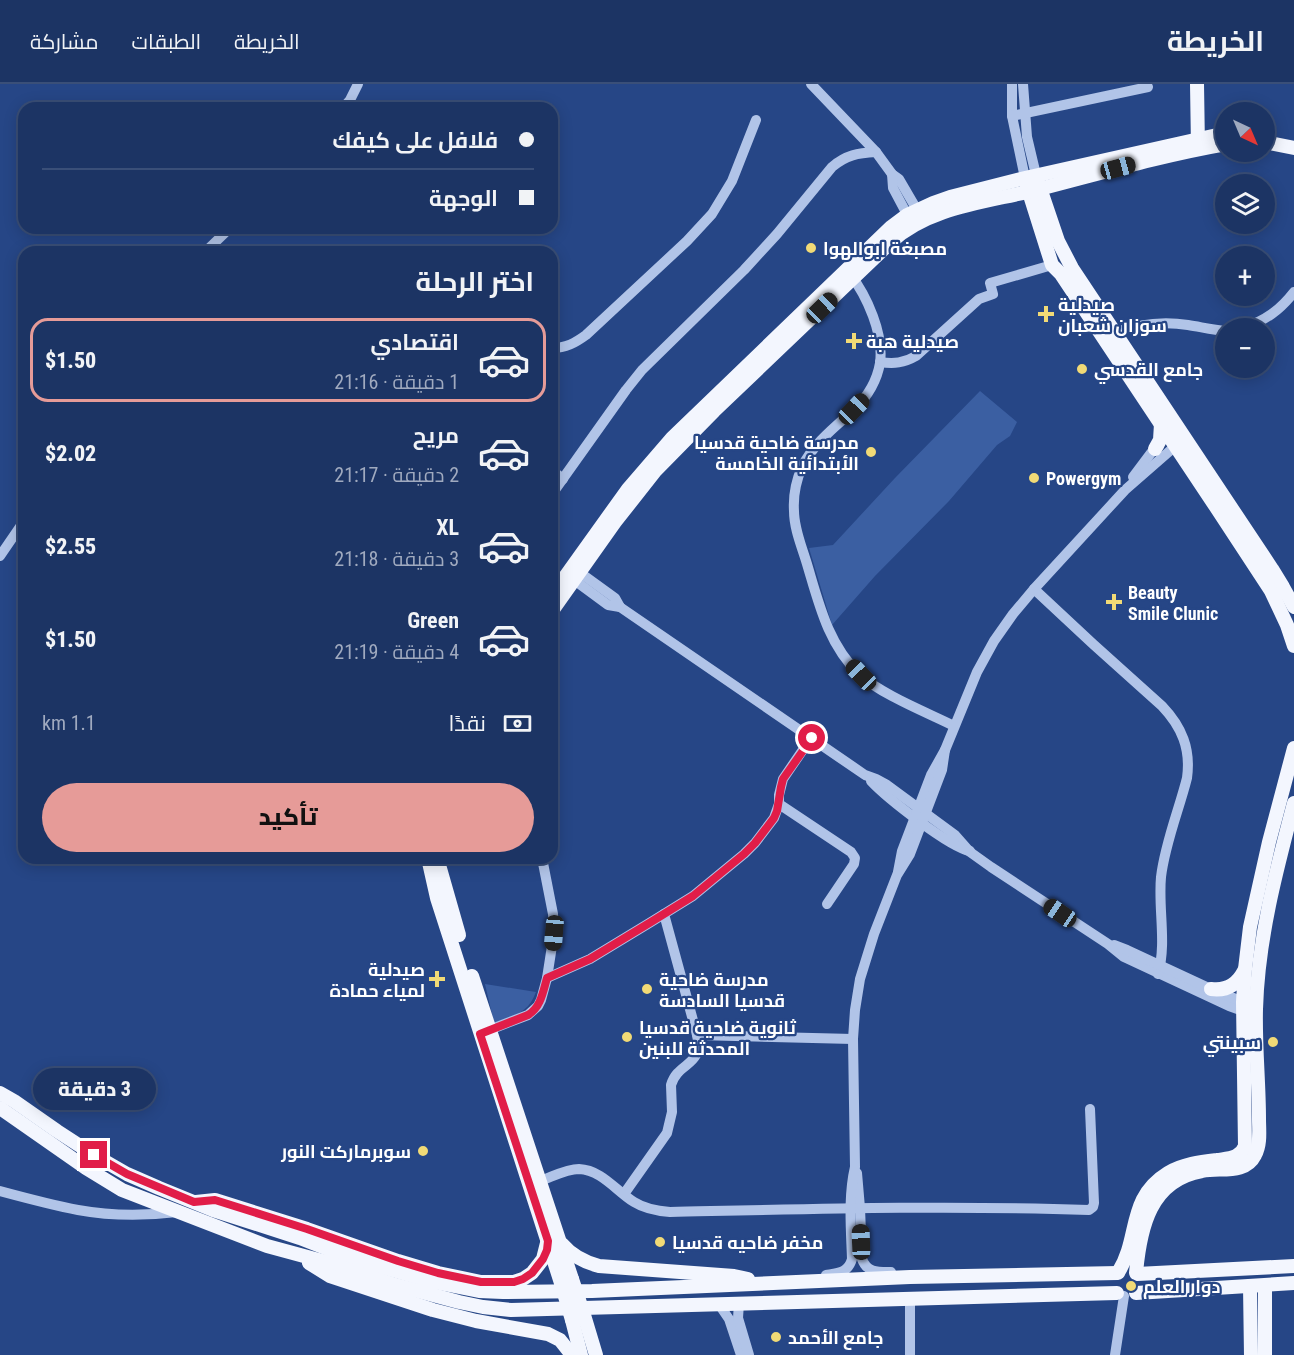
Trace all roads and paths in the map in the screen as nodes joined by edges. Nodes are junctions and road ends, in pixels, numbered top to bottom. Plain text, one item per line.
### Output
1 (358, 84) edge
2 (811, 84) edge
3 (1012, 84) edge
4 (1023, 84) edge
5 (1197, 84) edge
6 (1148, 87) dead end
7 (348, 102) edge
8 (1024, 113) junction
9 (1012, 116) junction
10 (756, 120) dead end
11 (1275, 135) edge
12 (1215, 138) edge
13 (1294, 139) edge
14 (1198, 144) junction
15 (1215, 144) edge
16 (1275, 144) edge
17 (1294, 148) edge
18 (876, 152) junction
19 (1032, 184) junction
20 (915, 218) junction
21 (224, 234) edge
22 (211, 246) edge
23 (1052, 265) junction
24 (850, 274) junction
25 (1294, 292) edge
26 (1266, 318) edge
27 (1215, 330) edge
28 (1114, 333) junction
29 (558, 347) edge
30 (1119, 350) junction
31 (880, 362) junction
32 (1161, 424) junction
33 (1177, 438) junction
34 (1155, 449) junction
35 (558, 475) edge
36 (563, 479) junction
37 (558, 486) edge
38 (1125, 490) junction
39 (18, 530) edge
40 (0, 556) edge
41 (573, 573) junction
42 (558, 589) edge
43 (1034, 589) junction
44 (558, 600) edge
45 (1294, 606) edge
46 (1294, 646) edge
47 (954, 726) junction
48 (812, 738) junction
49 (1294, 748) edge
50 (1290, 800) edge
51 (779, 804) junction
52 (920, 815) junction
53 (430, 864) edge
54 (438, 864) edge
55 (543, 864) edge
56 (444, 902) junction
57 (827, 904) dead end
58 (664, 914) junction
59 (1245, 969) junction
60 (1159, 970) junction
61 (547, 978) junction
62 (1211, 989) junction
63 (1248, 1007) junction
64 (485, 1032) junction
65 (697, 1035) junction
66 (853, 1039) junction
67 (0, 1088) edge
68 (0, 1093) edge
69 (14, 1101) junction
70 (0, 1108) edge
71 (1090, 1109) dead end
72 (540, 1181) junction
73 (0, 1191) edge
74 (624, 1194) junction
75 (194, 1202) junction
76 (856, 1209) junction
77 (179, 1212) junction
78 (554, 1242) junction
79 (1133, 1253) junction
80 (298, 1255) junction
81 (857, 1259) junction
82 (1294, 1266) edge
83 (1118, 1272) junction
84 (1137, 1273) junction
85 (910, 1277) junction
86 (801, 1282) junction
87 (1294, 1283) edge
88 (765, 1284) junction
89 (1250, 1286) junction
90 (1265, 1286) junction
91 (1126, 1294) junction
92 (910, 1299) junction
93 (718, 1303) junction
94 (739, 1304) junction
95 (578, 1318) junction
96 (572, 1355) edge
97 (581, 1355) edge
98 (596, 1355) edge
99 (741, 1355) edge
100 (749, 1355) edge
101 (909, 1355) edge
102 (1115, 1355) edge
103 (1251, 1355) edge
104 (1265, 1355) edge

1 - 7 street
2 - 18 street
3 - 9 street
4 - 8 street
5 - 14 main road
6 - 8 street
8 - 9 street
8 - 19 street
9 - 19 street
10 - 29 street
11 - 13 main road
12 - 14 main road
14 - 15 main road
14 - 19 main road
16 - 17 main road
18 - 20 street
18 - 36 street
19 - 20 main road
19 - 23 main road
19 - 28 main road
20 - 24 main road
21 - 22 street
23 - 30 main road
23 - 31 street
24 - 31 street
24 - 41 main road
25 - 26 street
27 - 28 street
28 - 30 main road
30 - 32 main road
30 - 33 main road
31 - 47 street
32 - 33 main road
32 - 34 main road
33 - 34 street
33 - 38 street
33 - 45 main road
33 - 46 main road
34 - 38 street
35 - 36 street
36 - 37 street
38 - 43 street
39 - 40 street
41 - 42 main road
41 - 44 main road
41 - 48 street
43 - 47 street
43 - 60 street
47 - 52 street
48 - 51 street
48 - 52 street
49 - 50 main road
50 - 59 main road
50 - 63 main road
51 - 57 street
51 - 58 street
52 - 60 street
52 - 66 street
53 - 56 main road
54 - 56 main road
55 - 61 street
56 - 64 main road
58 - 61 street
58 - 65 street
59 - 62 main road
59 - 63 main road
60 - 62 street
60 - 63 street
61 - 64 street
62 - 63 street
63 - 79 main road
64 - 72 main road
64 - 78 main road
65 - 66 street
65 - 74 street
66 - 76 street
67 - 69 main road
68 - 69 main road
69 - 75 main road
70 - 77 main road
71 - 76 street
72 - 74 street
72 - 78 main road
73 - 77 street
74 - 76 street
75 - 78 main road
75 - 88 main road
76 - 81 street
77 - 80 main road
78 - 88 main road
78 - 95 main road, bridge
79 - 83 main road
79 - 84 main road
80 - 93 main road
80 - 96 main road
81 - 85 street
81 - 86 street
82 - 84 main road
83 - 84 main road
83 - 85 main road
83 - 91 main road
84 - 91 main road
85 - 86 main road
86 - 88 main road
87 - 90 main road
89 - 90 main road
89 - 91 main road
89 - 103 main road
90 - 104 main road
91 - 92 main road
91 - 102 street
92 - 94 main road
92 - 101 street
93 - 94 main road
93 - 99 street
94 - 100 street
95 - 97 main road
95 - 98 main road

